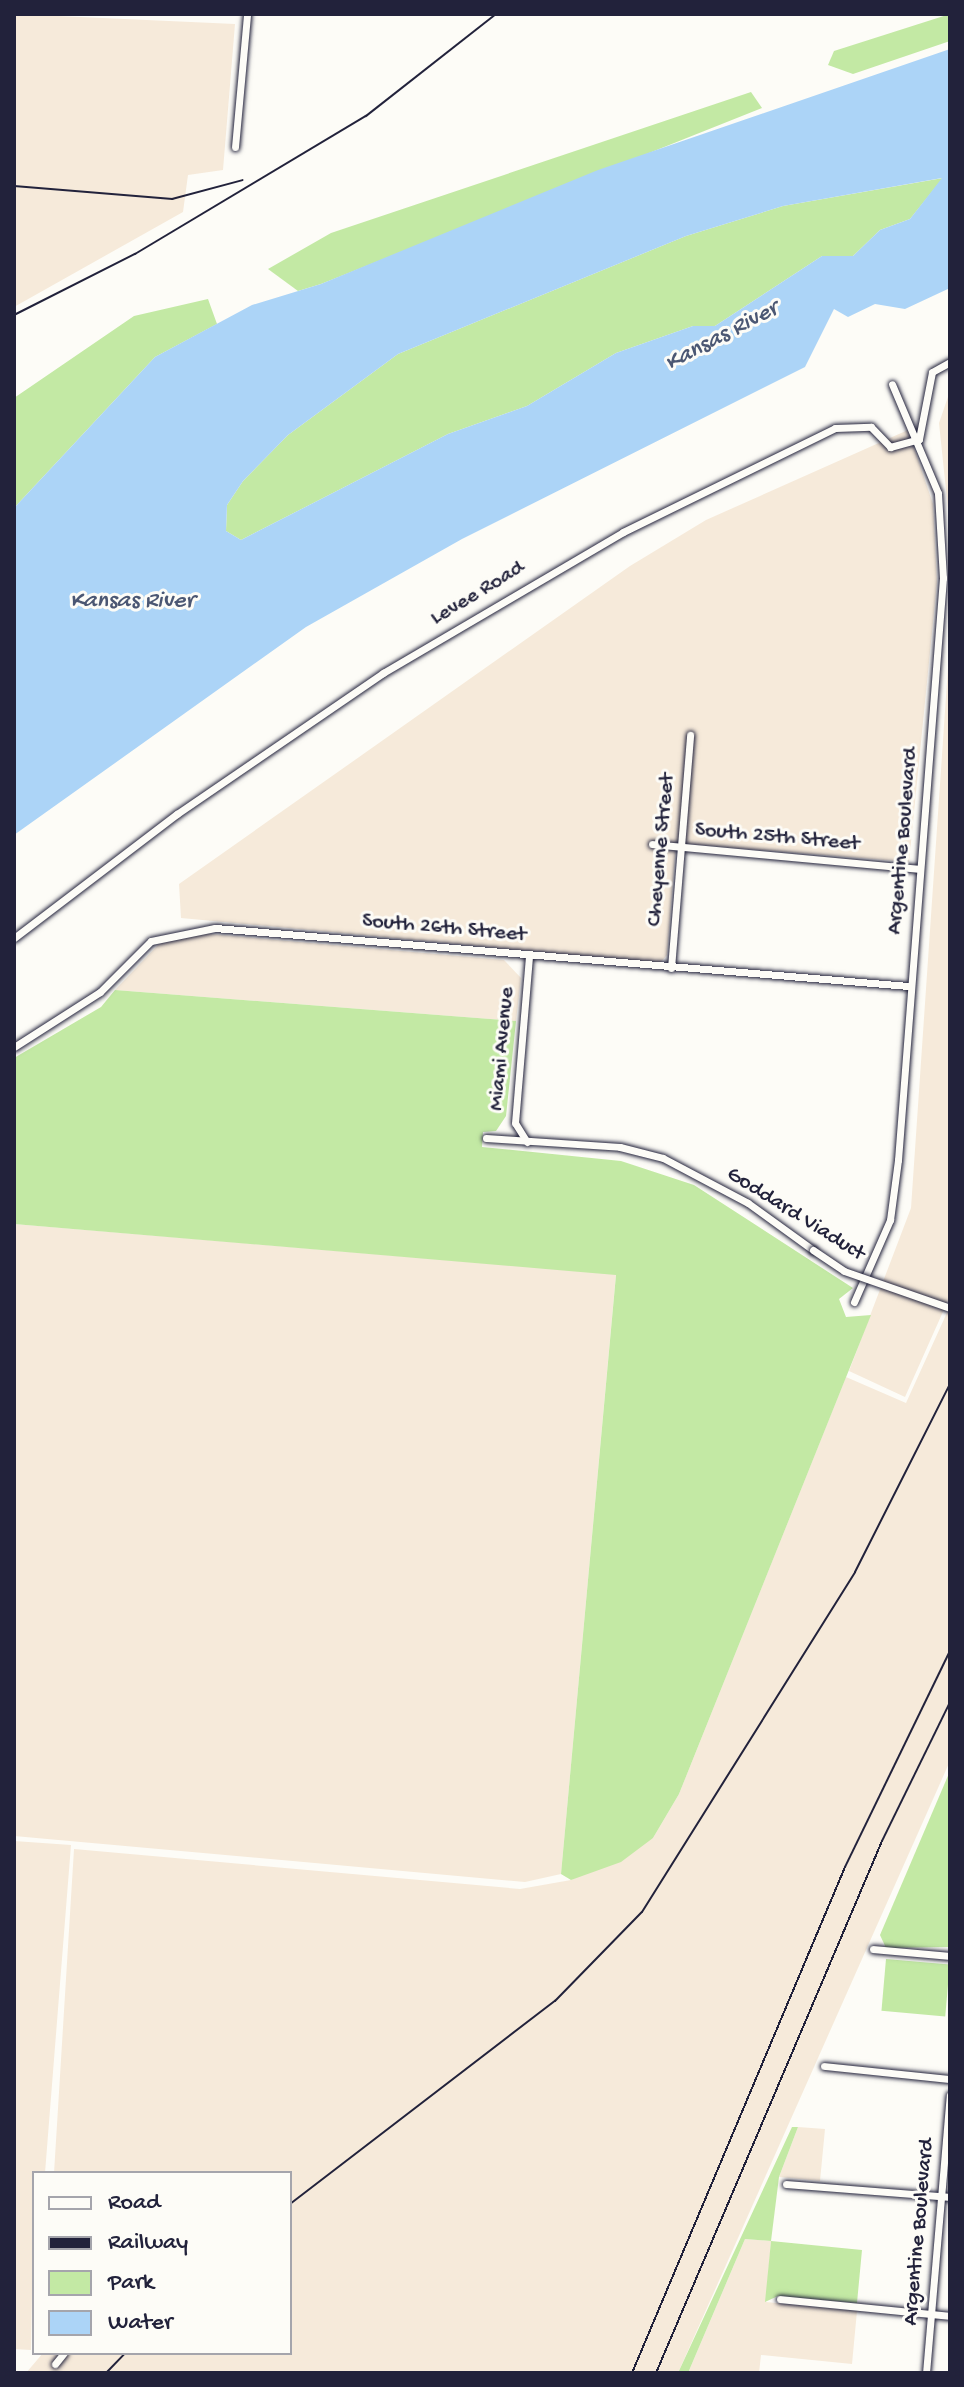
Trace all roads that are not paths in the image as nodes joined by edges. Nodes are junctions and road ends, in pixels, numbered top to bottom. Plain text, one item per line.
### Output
1 (247, 14) edge
2 (235, 147) dead end
3 (950, 362) edge
4 (892, 384) dead end
5 (919, 439) junction
6 (690, 735) dead end
7 (652, 844) dead end
8 (679, 847) junction
9 (920, 869) junction
10 (14, 938) edge
11 (529, 955) junction
12 (671, 968) junction
13 (909, 986) junction
14 (14, 1047) edge
15 (486, 1138) dead end
16 (527, 1142) junction
17 (854, 1302) dead end
18 (950, 1308) edge
19 (873, 1949) dead end
20 (950, 1956) edge
21 (824, 2066) dead end
22 (950, 2079) edge
23 (950, 2095) edge
24 (786, 2184) dead end
25 (946, 2197) edge
26 (780, 2299) dead end
27 (931, 2314) junction
28 (950, 2316) edge
29 (62, 2355) edge
30 (55, 2364) dead end
31 (926, 2373) edge

1 - 2 street
3 - 5 street
4 - 5 street, Argentine Boulevard
5 - 9 street, Argentine Boulevard
5 - 10 street, Levee Road
6 - 8 street, Cheyenne Street
7 - 8 street, South 25th Street
8 - 9 street, South 25th Street
8 - 12 street, Cheyenne Street
9 - 13 street, Argentine Boulevard
11 - 12 street, South 26th Street
11 - 14 street, South 26th Street
11 - 16 street, Miami Avenue
12 - 13 street, South 26th Street
13 - 17 street, Argentine Boulevard
15 - 16 street, Goddard Viaduct
16 - 18 street, Goddard Viaduct, bridge
19 - 20 street
21 - 22 street
23 - 25 street, Argentine Boulevard
24 - 25 street
25 - 27 street, Argentine Boulevard
26 - 27 street
27 - 28 street
27 - 31 street, Argentine Boulevard
29 - 30 street

